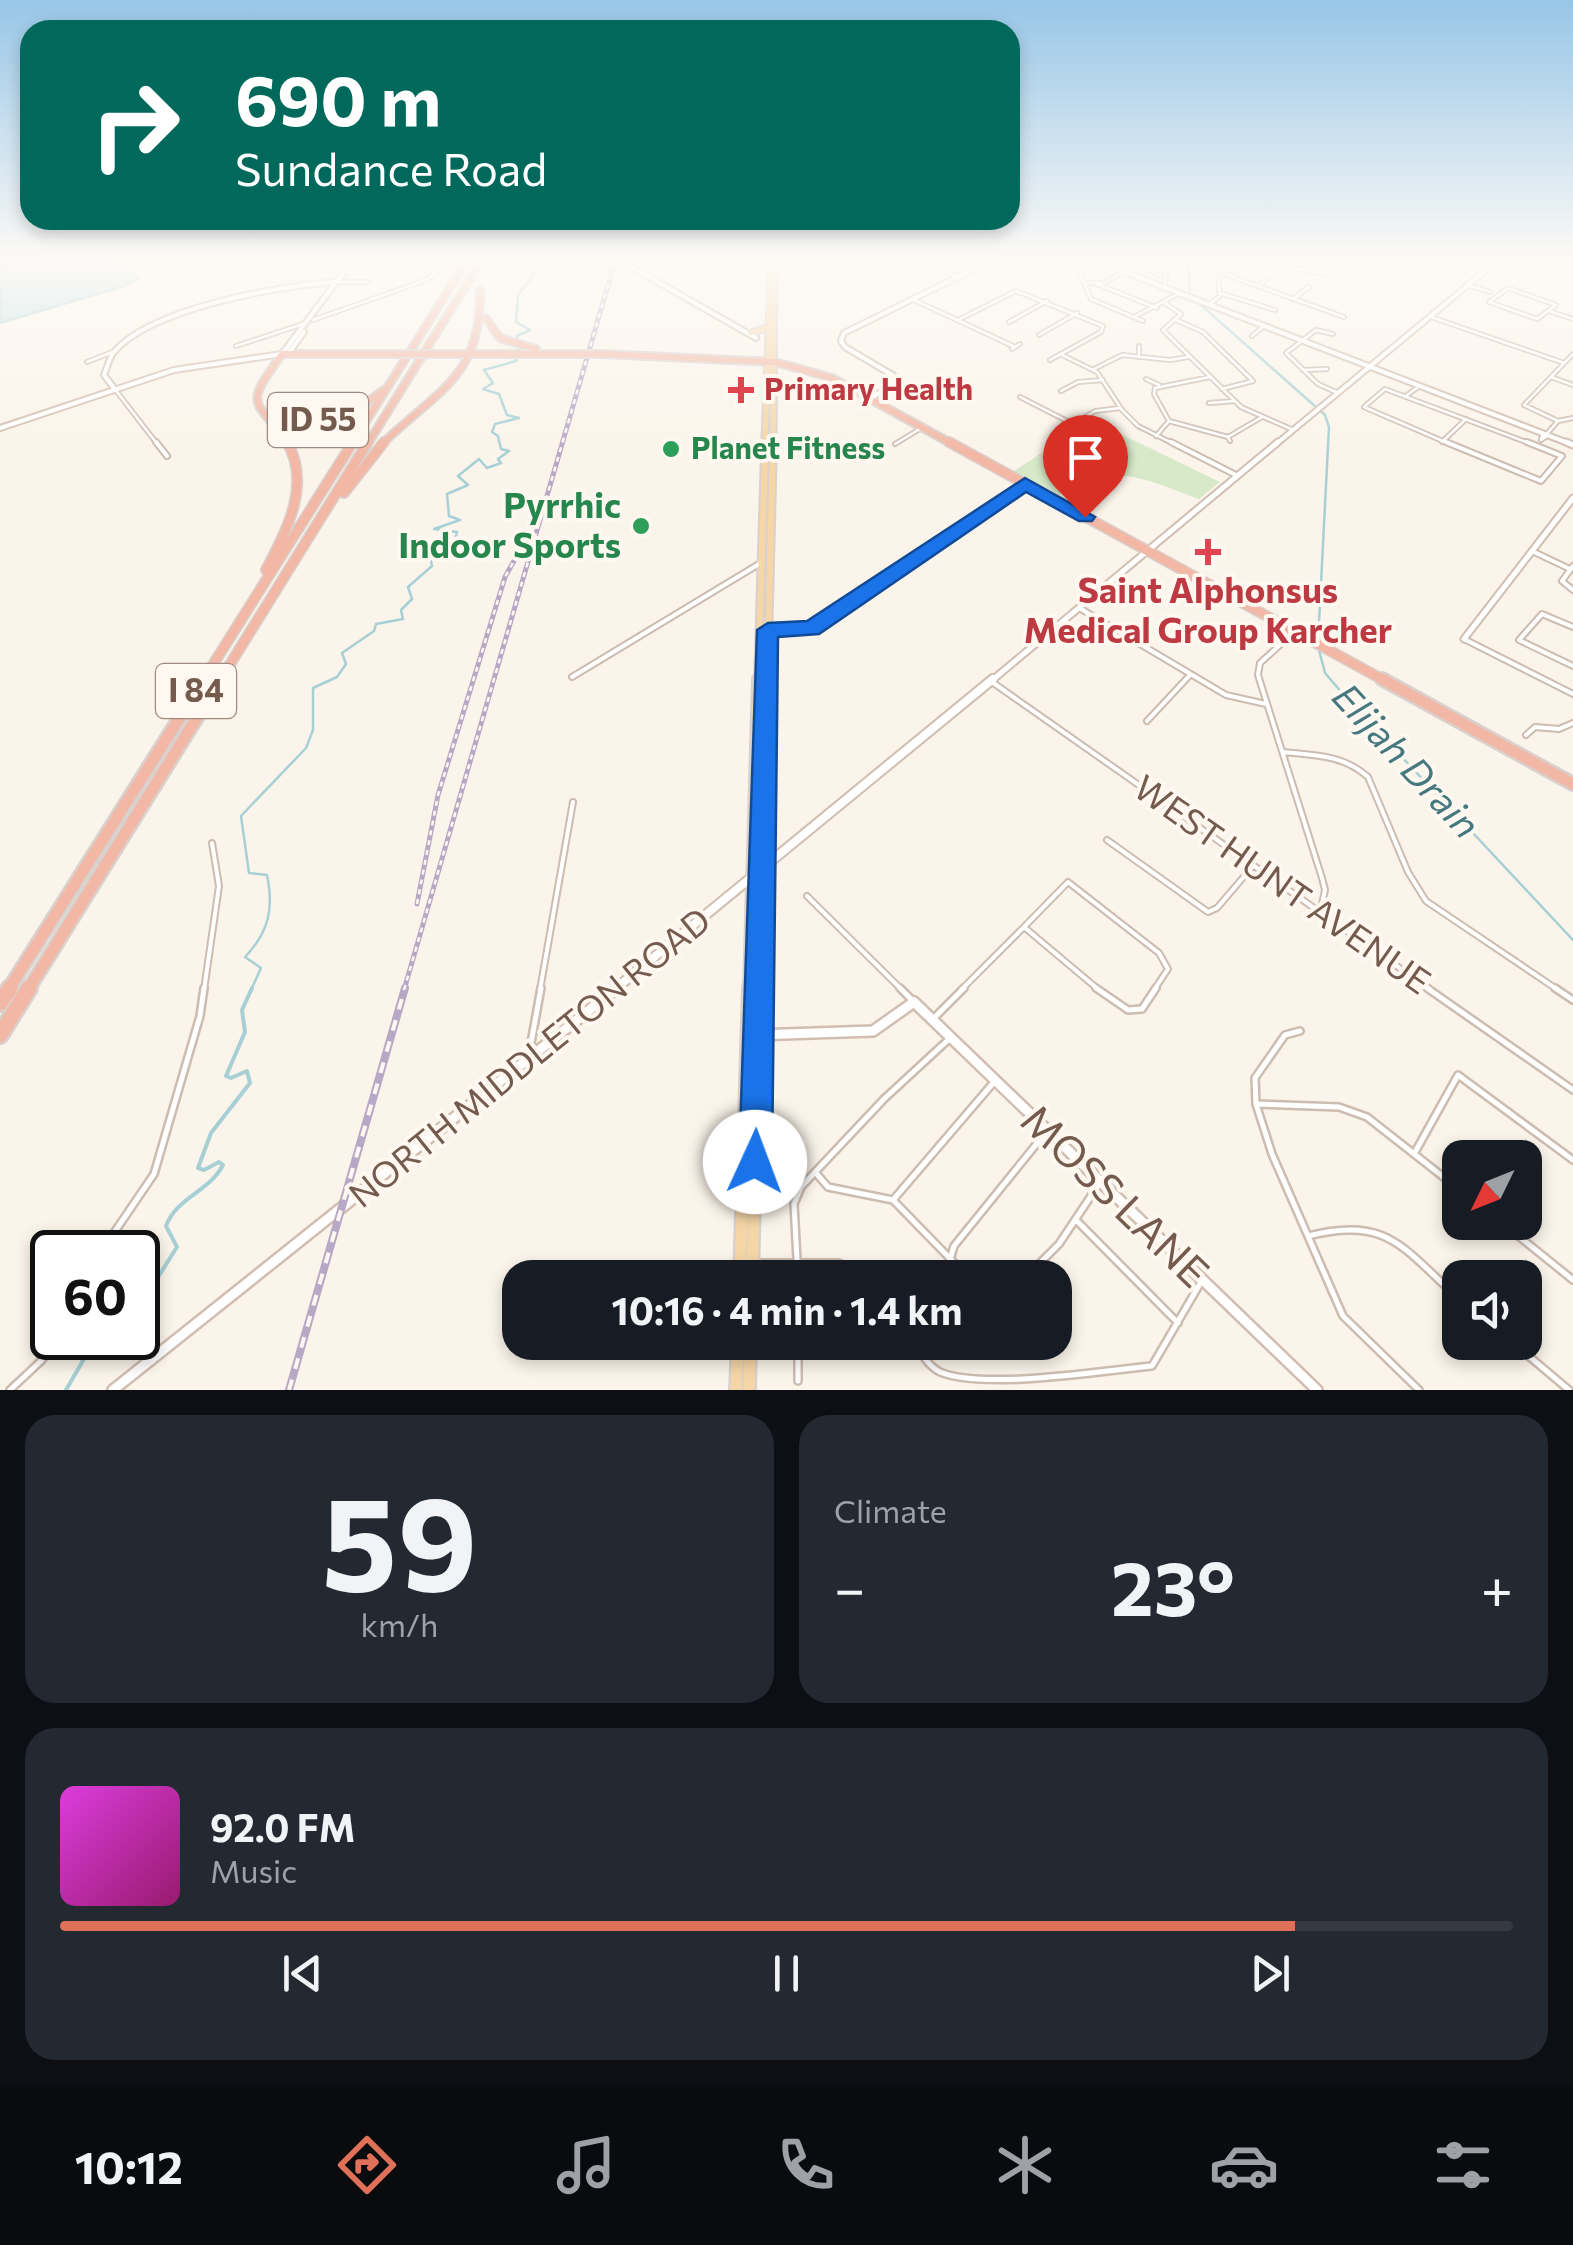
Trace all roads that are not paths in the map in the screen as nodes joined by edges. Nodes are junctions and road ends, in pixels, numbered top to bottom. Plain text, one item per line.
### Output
1 (155, 326) edge
2 (297, 326) edge
3 (304, 326) edge
4 (308, 326) edge
5 (427, 326) edge
6 (442, 326) edge
7 (482, 326) edge
8 (488, 326) edge
9 (736, 326) edge
10 (769, 326) joint
11 (772, 326) edge
12 (860, 326) edge
13 (970, 326) edge
14 (1054, 326) edge
15 (1100, 326) edge
16 (1165, 326) edge
17 (1189, 326) edge
18 (1264, 326) joint
19 (1418, 326) edge
20 (1458, 326) edge
21 (1333, 334) dead end
22 (1039, 335) dead end
23 (754, 336) joint
24 (1252, 336) dead end
25 (1302, 340) junction
26 (1020, 344) dead end
27 (236, 346) dead end
28 (1138, 346) dead end
29 (115, 351) junction
30 (540, 352) junction
31 (285, 354) junction
32 (472, 354) junction
33 (525, 354) junction
34 (1062, 354) junction
35 (1573, 354) edge
36 (1139, 356) junction
37 (1188, 356) junction
38 (1050, 360) dead end
39 (87, 362) dead end
40 (771, 362) junction
41 (1564, 363) junction
42 (1370, 367) junction
43 (1094, 369) junction
44 (1326, 369) dead end
45 (1303, 370) junction
46 (1210, 377) junction
47 (1551, 377) junction
48 (1146, 379) dead end
49 (394, 380) junction
50 (1103, 380) junction
51 (1159, 385) junction
52 (1573, 385) edge
53 (114, 388) junction
54 (1222, 388) junction
55 (1415, 388) junction
56 (1061, 391) dead end
57 (1338, 393) junction
58 (1407, 395) junction
59 (871, 398) junction
60 (1020, 398) dead end
61 (1235, 402) junction
62 (1209, 403) dead end
63 (1036, 406) junction
64 (1120, 408) junction
65 (1026, 411) dead end
66 (418, 412) junction
67 (1262, 417) junction
68 (1573, 418) edge
69 (1466, 419) junction
70 (1558, 421) junction
71 (1169, 422) junction
72 (1073, 424) junction
73 (923, 427) junction
74 (0, 428) edge
75 (1291, 429) junction
76 (1063, 430) dead end
77 (1156, 436) junction
78 (1544, 437) junction
79 (1442, 442) junction
80 (895, 444) dead end
81 (1573, 444) edge
82 (956, 445) junction
83 (1537, 446) junction
84 (168, 456) dead end
85 (1236, 475) junction
86 (1025, 484) junction
87 (1573, 498) edge
88 (1148, 548) junction
89 (1532, 551) junction
90 (299, 554) junction
91 (766, 562) junction
92 (1572, 567) edge
93 (1564, 584) joint
94 (1573, 590) edge
95 (1079, 608) junction
96 (244, 614) junction
97 (1573, 627) edge
98 (764, 630) junction
99 (1298, 635) junction
100 (1464, 639) joint
101 (1573, 666) edge
102 (1190, 675) junction
103 (572, 677) dead end
104 (990, 680) junction
105 (1573, 694) edge
106 (1266, 704) junction
107 (1147, 720) dead end
108 (1573, 723) edge
109 (1526, 735) dead end
110 (1283, 752) junction
111 (1573, 784) edge
112 (573, 802) dead end
113 (1107, 840) dead end
114 (212, 842) dead end
115 (1254, 866) junction
116 (758, 874) junction
117 (806, 896) dead end
118 (1320, 913) junction
119 (1022, 926) junction
120 (1573, 1000) edge
121 (914, 1002) junction
122 (0, 1003) edge
123 (932, 1020) junction
124 (1300, 1031) dead end
125 (0, 1035) edge
126 (753, 1035) junction
127 (950, 1037) junction
128 (528, 1060) junction
129 (995, 1080) junction
130 (1573, 1090) edge
131 (1256, 1104) junction
132 (1047, 1130) junction
133 (1414, 1154) junction
134 (1573, 1160) edge
135 (815, 1172) junction
136 (1442, 1176) edge
137 (1100, 1182) junction
138 (892, 1200) junction
139 (1076, 1220) junction
140 (116, 1230) edge
141 (1308, 1236) junction
142 (1523, 1240) edge
143 (950, 1258) joint
144 (746, 1260) edge
145 (746, 1260) edge
146 (797, 1260) edge
147 (1046, 1260) edge
148 (1202, 1280) junction
149 (1573, 1280) edge
150 (1442, 1284) edge
151 (1178, 1323) junction
152 (42, 1360) edge
153 (737, 1360) edge
154 (750, 1360) edge
155 (798, 1360) edge
156 (926, 1360) edge
157 (1533, 1360) edge
158 (798, 1381) dead end
159 (10, 1390) edge
160 (113, 1390) edge
161 (736, 1390) edge
162 (749, 1390) edge
163 (1317, 1390) edge
164 (1419, 1390) edge
165 (1569, 1390) edge

1 - 29 street
2 - 27 street
3 - 31 street
4 - 31 street
5 - 49 highway, I 84
6 - 90 highway, I 84
7 - 32 highway
8 - 30 highway, ID 55
9 - 23 street
10 - 23 main road
10 - 40 main road
11 - 40 main road
12 - 59 street
13 - 26 street
14 - 22 street
15 - 34 street
16 - 37 street
17 - 54 street
18 - 24 street
18 - 25 street
19 - 42 street, NORTH MIDDLETON ROAD
20 - 41 street
21 - 25 street
25 - 42 street
25 - 45 street
28 - 36 street
29 - 39 street
29 - 53 street
30 - 33 highway, ID 55
30 - 40 highway, ID 55, bridge
31 - 32 highway, ID 55, bridge
31 - 49 highway, ID 55
31 - 53 street
31 - 96 highway
32 - 33 highway, ID 55
32 - 66 highway
33 - 66 highway
34 - 38 street
34 - 43 street
35 - 41 street
36 - 37 street
36 - 43 street
37 - 46 street
40 - 59 highway, ID 55
40 - 91 main road
41 - 47 street
42 - 55 street
42 - 57 street, NORTH MIDDLETON ROAD
43 - 50 street
44 - 45 street
45 - 57 street
46 - 51 street
46 - 54 street
47 - 52 street
47 - 70 street
48 - 51 street
49 - 96 highway, I 84
50 - 56 street
50 - 64 street
51 - 71 street
53 - 74 street
53 - 84 street
54 - 61 street
55 - 58 street
55 - 78 street
57 - 75 street, NORTH MIDDLETON ROAD
58 - 69 street
58 - 79 street
59 - 73 highway, ID 55
60 - 63 street
61 - 62 street
61 - 67 street
63 - 65 street
63 - 72 street
64 - 72 street
64 - 77 street
66 - 90 highway
67 - 71 street
67 - 75 street
68 - 70 street
69 - 79 street
69 - 83 street
70 - 78 street
71 - 77 street
72 - 76 street
73 - 80 street
73 - 82 highway, ID 55
75 - 85 street, NORTH MIDDLETON ROAD
77 - 85 street
78 - 81 street
78 - 83 street
79 - 83 street
82 - 86 highway, ID 55
82 - 88 highway, ID 55
85 - 88 street, NORTH MIDDLETON ROAD
86 - 88 highway, ID 55
86 - 98 street
87 - 89 street
88 - 95 street, NORTH MIDDLETON ROAD
88 - 99 highway, ID 55
88 - 99 highway, ID 55
89 - 92 street
89 - 100 street
90 - 125 highway, I 84
91 - 98 main road
91 - 103 street
92 - 93 street
93 - 94 street
95 - 102 street
95 - 104 street, NORTH MIDDLETON ROAD
96 - 122 highway, I 84
97 - 101 street
98 - 116 main road
99 - 106 street
99 - 111 highway, ID 55
100 - 105 street
102 - 106 street
102 - 107 street
104 - 115 street, WEST HUNT AVENUE
104 - 116 street, NORTH MIDDLETON ROAD
106 - 110 street
108 - 109 street
110 - 118 street
110 - 120 street
112 - 128 street
113 - 115 street
114 - 140 street
115 - 118 street, WEST HUNT AVENUE
116 - 126 main road
116 - 128 street, NORTH MIDDLETON ROAD
117 - 121 street, MOSS LANE
118 - 130 street, WEST HUNT AVENUE
119 - 119 street
119 - 123 street
121 - 123 street, MOSS LANE
121 - 126 street
123 - 127 street, MOSS LANE
124 - 131 street
126 - 144 main road
126 - 145 main road
127 - 129 street, MOSS LANE
127 - 135 street
128 - 160 street, NORTH MIDDLETON ROAD
129 - 132 street, MOSS LANE
129 - 138 street
131 - 133 street
131 - 141 street
132 - 137 street, MOSS LANE
132 - 143 street
133 - 134 street
133 - 136 street
135 - 138 street
135 - 146 street
137 - 139 street
137 - 148 street, MOSS LANE
138 - 143 street
139 - 147 street
139 - 151 street
141 - 150 street
141 - 164 street
142 - 149 street
148 - 151 street
148 - 163 street, MOSS LANE
151 - 156 street
152 - 159 street
153 - 161 main road
154 - 162 main road
155 - 158 street
157 - 165 street

